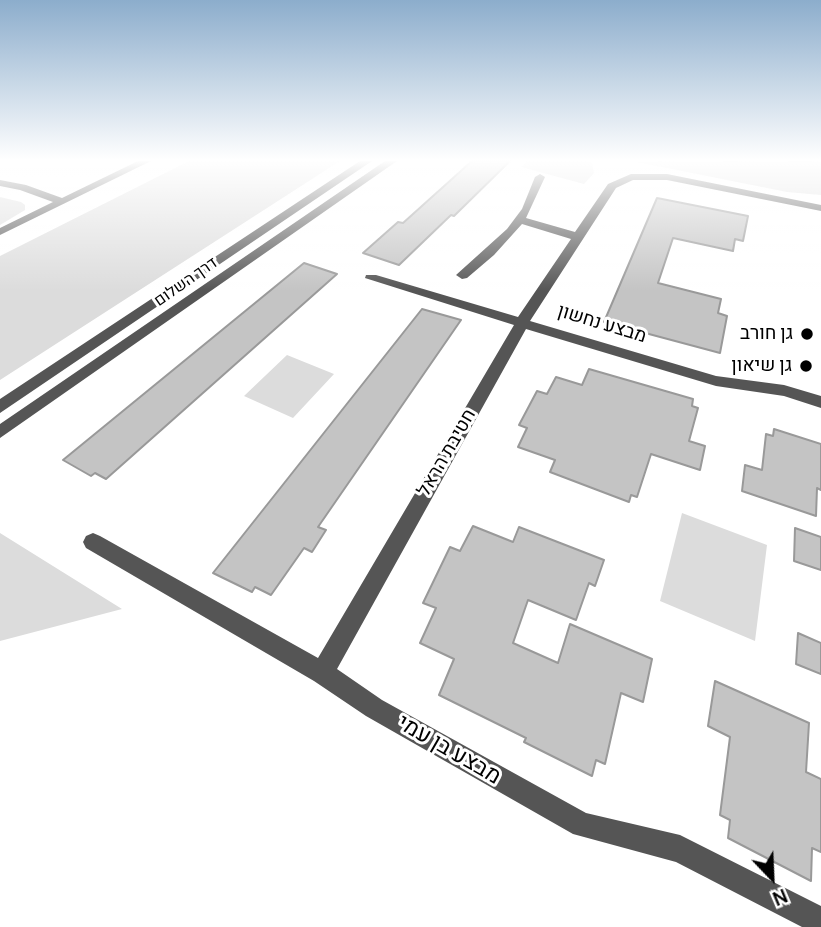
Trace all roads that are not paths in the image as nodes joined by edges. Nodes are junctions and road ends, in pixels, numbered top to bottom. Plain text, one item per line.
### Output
1 (57, 204) edge
2 (302, 204) edge
3 (329, 204) edge
4 (529, 204) edge
5 (601, 204) edge
6 (604, 204) edge
7 (803, 204) edge
8 (821, 208) edge
9 (598, 209) junction
10 (520, 220) junction
11 (0, 232) edge
12 (579, 237) junction
13 (462, 275) dead end
14 (371, 278) dead end
15 (523, 321) junction
16 (821, 402) edge
17 (0, 407) edge
18 (0, 432) edge
19 (93, 542) dead end
20 (322, 673) junction
21 (821, 921) edge

1 - 11 street
2 - 17 street, דרך השלום
3 - 18 street, דרך השלום
4 - 10 street
5 - 9 street, חטיבת הראל
6 - 9 street, חטיבת הראל
7 - 8 street
9 - 12 street, חטיבת הראל
10 - 12 street
10 - 13 street
12 - 15 street, חטיבת הראל
14 - 15 street, מבצע נחשון
15 - 16 street, מבצע נחשון
15 - 20 street, חטיבת הראל
19 - 20 street, מבצע בן עמי
20 - 21 street, מבצע בן עמי

